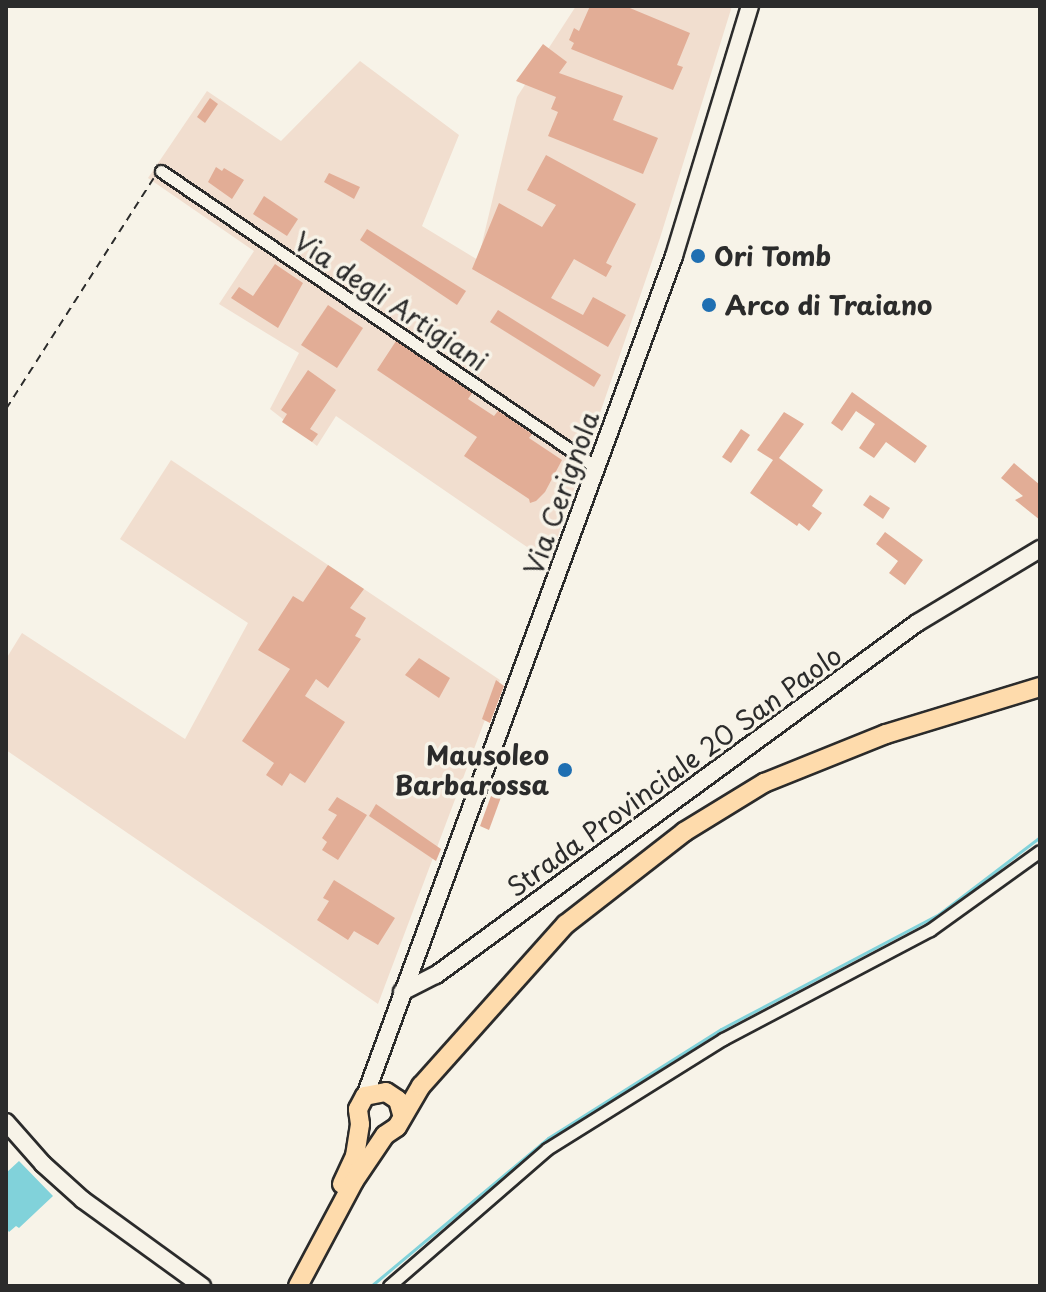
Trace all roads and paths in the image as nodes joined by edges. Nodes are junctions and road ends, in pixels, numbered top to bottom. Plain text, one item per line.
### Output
1 (750, 6) edge
2 (161, 171) joint
3 (6, 409) edge
4 (597, 468) junction
5 (1040, 549) edge
6 (1040, 687) edge
7 (1040, 851) edge
8 (402, 992) junction
9 (377, 1064) junction
10 (421, 1086) junction
11 (390, 1093) junction
12 (365, 1096) junction
13 (402, 1114) junction
14 (6, 1122) edge
15 (360, 1124) junction
16 (385, 1135) junction
17 (202, 1286) edge
18 (284, 1286) edge
19 (298, 1286) edge
20 (389, 1286) edge

1 - 4 street, Via Cerignola
2 - 3 path
2 - 4 street, Via degli Artigiani
4 - 8 street, Via Cerignola
5 - 8 street, Strada Provinciale 20 San Paolo
6 - 10 main road
7 - 20 street
8 - 9 street
9 - 11 street
9 - 12 street
10 - 11 main road
10 - 13 main road
11 - 12 main road
11 - 13 main road
12 - 15 main road
13 - 16 main road
14 - 17 street
15 - 16 main road
15 - 18 main road
16 - 19 main road

